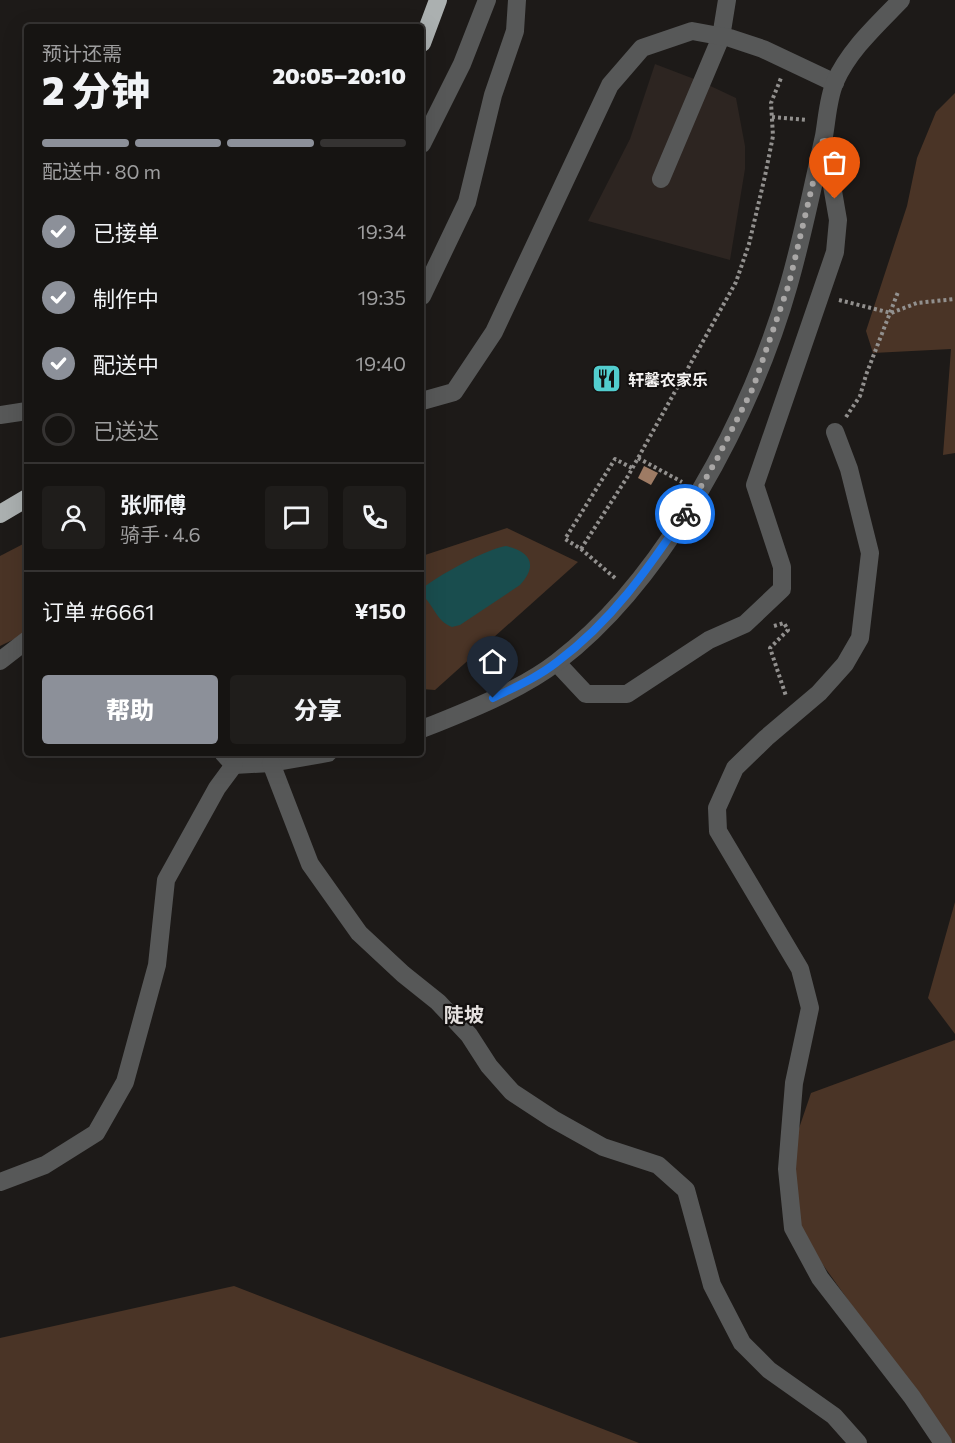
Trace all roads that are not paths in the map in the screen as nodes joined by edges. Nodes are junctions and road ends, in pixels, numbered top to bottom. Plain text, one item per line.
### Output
1 (438, 0) edge
2 (488, 0) edge
3 (517, 0) edge
4 (727, 0) edge
5 (901, 0) edge
6 (726, 37) junction
7 (424, 38) edge
8 (835, 83) junction
9 (825, 129) junction
10 (424, 140) edge
11 (661, 179) dead end
12 (424, 292) edge
13 (424, 400) edge
14 (24, 411) edge
15 (0, 415) edge
16 (835, 432) road end
17 (24, 500) edge
18 (0, 514) edge
19 (24, 642) edge
20 (0, 661) edge
21 (557, 663) junction
22 (424, 728) edge
23 (311, 756) edge
24 (229, 759) edge
25 (270, 763) junction
26 (0, 1182) edge
27 (858, 1443) edge
28 (943, 1443) edge

1 - 7 highway
2 - 10 street
3 - 12 street
4 - 6 street
5 - 8 street
6 - 8 street
6 - 11 street
6 - 13 street
8 - 9 street
9 - 21 street
9 - 21 street
14 - 15 street
16 - 28 street
17 - 18 highway
19 - 20 street
21 - 22 street
23 - 25 street
24 - 25 street
24 - 26 street
25 - 27 street

